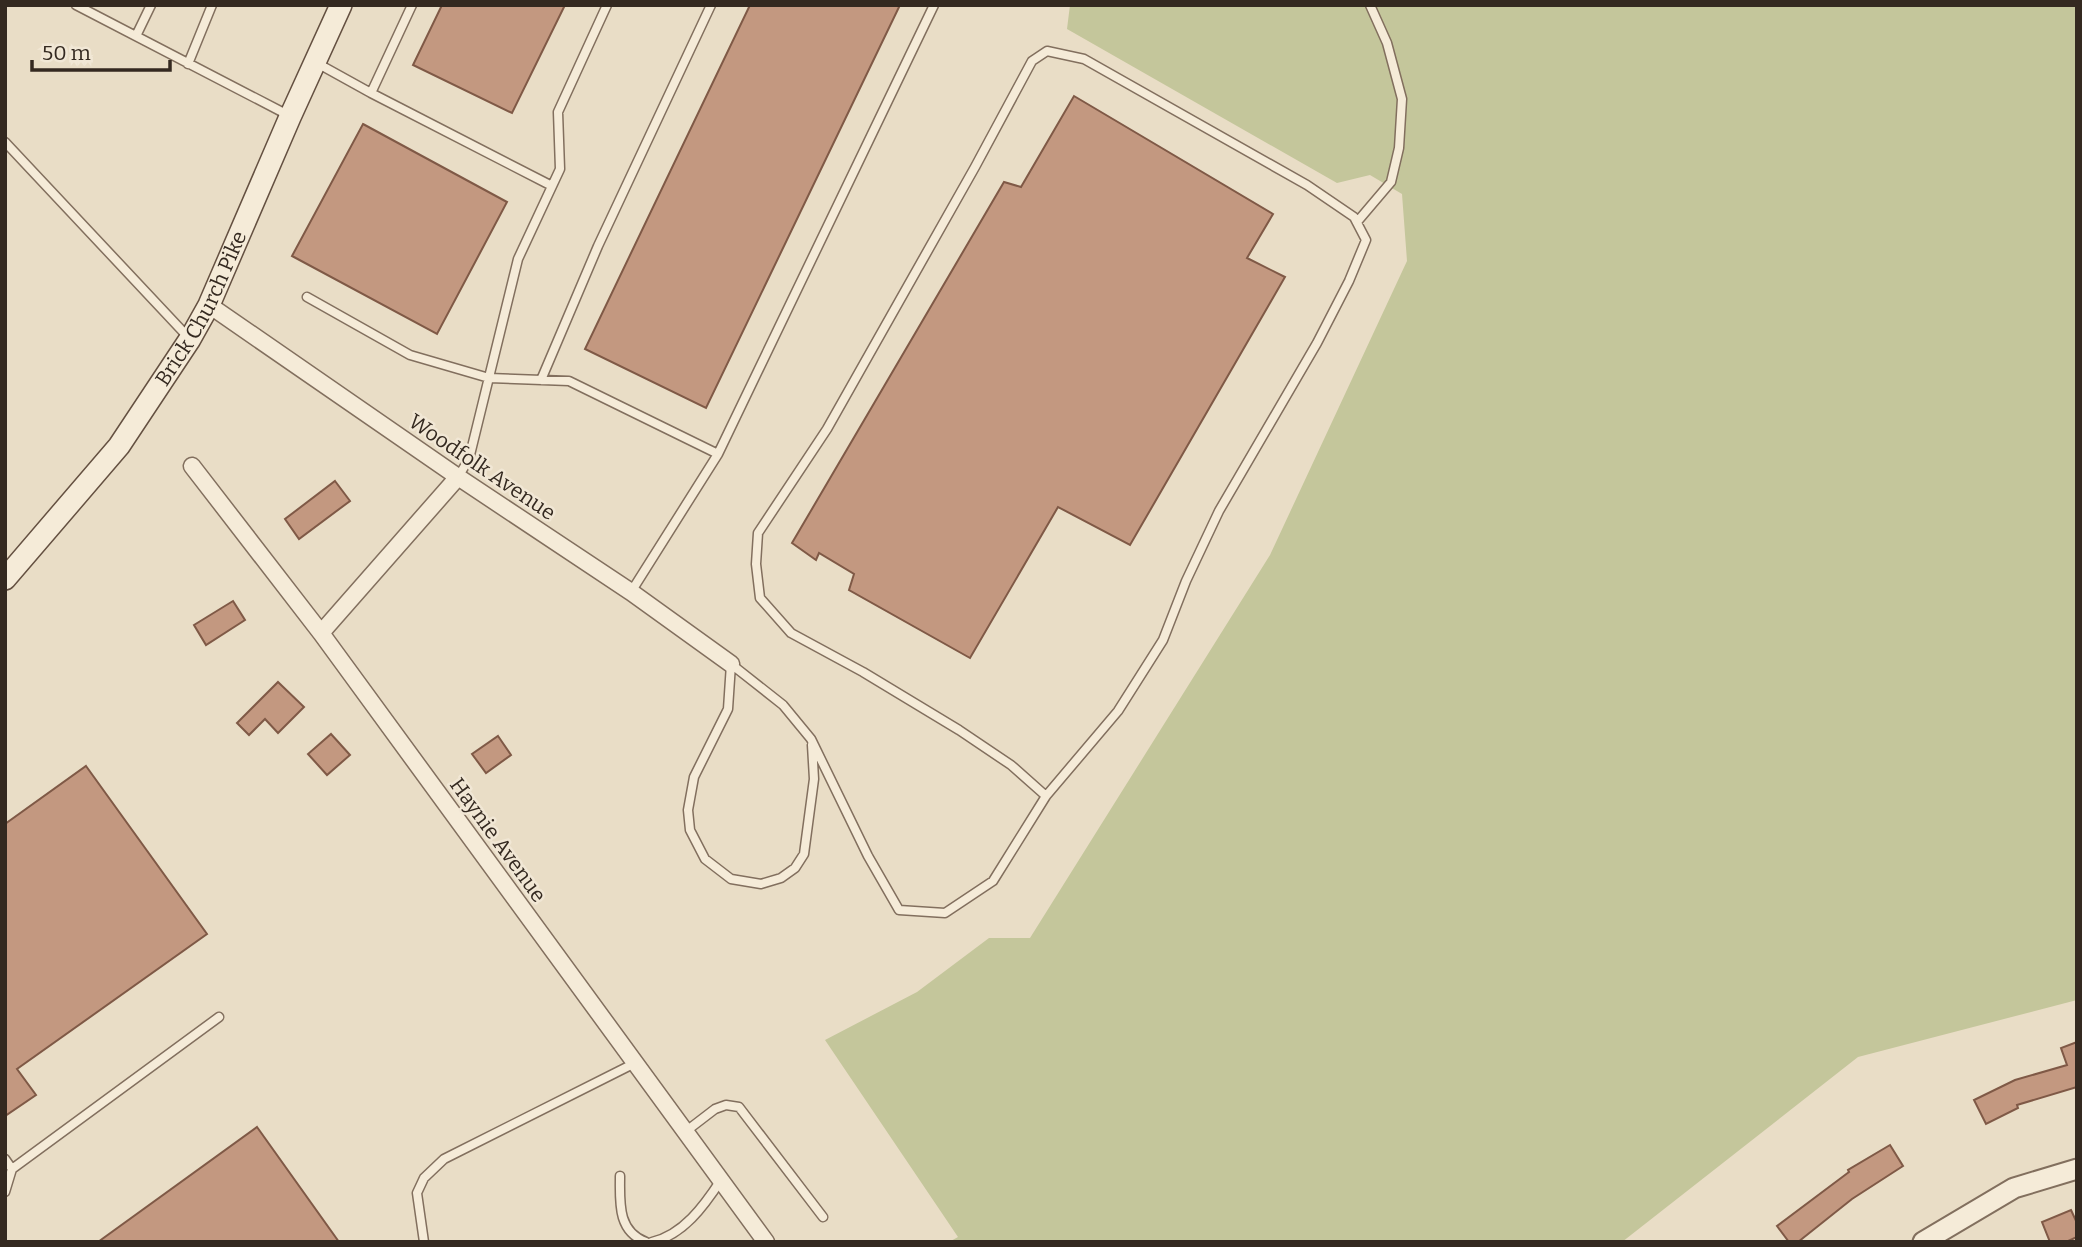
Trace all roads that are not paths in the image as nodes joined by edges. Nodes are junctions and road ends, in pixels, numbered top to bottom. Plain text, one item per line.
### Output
1 (76, 5) edge
2 (151, 5) edge
3 (212, 5) edge
4 (341, 5) edge
5 (412, 5) edge
6 (607, 5) edge
7 (711, 5) edge
8 (934, 5) edge
9 (1370, 5) edge
10 (136, 36) junction
11 (315, 62) junction
12 (188, 64) junction
13 (371, 93) junction
14 (290, 117) junction
15 (5, 142) edge
16 (552, 186) junction
17 (1357, 222) junction
18 (307, 297) dead end
19 (209, 305) junction
20 (190, 339) junction
21 (489, 378) junction
22 (541, 380) junction
23 (718, 454) junction
24 (192, 466) dead end
25 (458, 477) junction
26 (5, 579) edge
27 (631, 592) junction
28 (321, 633) junction
29 (731, 664) junction
30 (811, 739) junction
31 (1046, 796) junction
32 (219, 1017) dead end
33 (635, 1063) junction
34 (685, 1132) junction
35 (5, 1159) edge
36 (12, 1169) junction
37 (2077, 1169) edge
38 (620, 1176) dead end
39 (721, 1180) junction
40 (5, 1192) edge
41 (823, 1217) dead end
42 (424, 1242) edge
43 (646, 1242) edge
44 (652, 1242) edge
45 (765, 1242) edge
46 (1923, 1242) edge

1 - 10 lane
2 - 10 lane
3 - 12 lane
4 - 11 main road, Brick Church Pike
5 - 13 lane
6 - 16 lane
7 - 22 lane
8 - 23 lane
9 - 17 lane
10 - 12 lane
11 - 13 lane
11 - 14 main road, Brick Church Pike
12 - 14 lane
13 - 16 lane
14 - 19 main road, Brick Church Pike
15 - 20 lane
16 - 21 lane
17 - 31 lane
17 - 31 lane
18 - 21 lane
19 - 20 main road, Brick Church Pike
19 - 25 street, Woodfolk Avenue
20 - 26 main road, Brick Church Pike
21 - 22 lane
21 - 25 lane
22 - 23 lane
23 - 27 lane
24 - 28 street, Haynie Avenue
25 - 27 street, Woodfolk Avenue
25 - 28 street
27 - 29 street, Woodfolk Avenue
28 - 33 street, Haynie Avenue
29 - 30 lane
29 - 30 lane
30 - 31 lane
32 - 36 lane
33 - 34 street, Haynie Avenue
33 - 42 lane
34 - 39 street, Haynie Avenue
34 - 41 lane
35 - 36 lane
36 - 40 lane
37 - 46 street
38 - 43 lane
39 - 44 lane
39 - 45 street, Haynie Avenue

